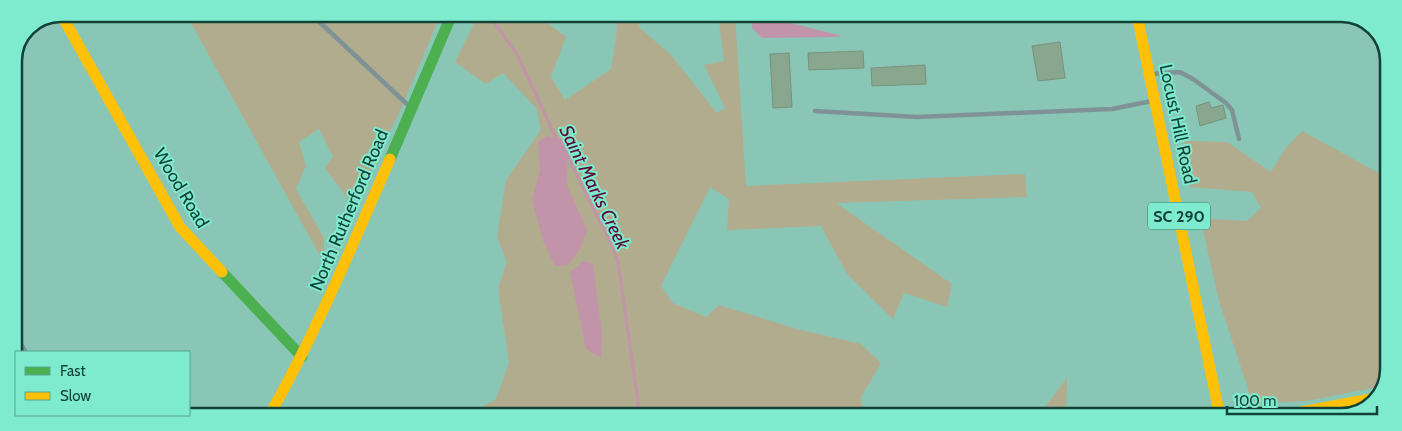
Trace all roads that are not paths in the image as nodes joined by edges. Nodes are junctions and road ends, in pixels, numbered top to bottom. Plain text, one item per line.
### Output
1 (65, 22) edge
2 (320, 22) edge
3 (449, 22) edge
4 (1139, 22) edge
5 (1150, 74) junction
6 (1155, 100) junction
7 (411, 108) junction
8 (815, 111) dead end
9 (1239, 139) dead end
10 (302, 357) junction
11 (1365, 400) edge
12 (273, 408) edge
13 (1218, 408) edge
14 (1322, 408) edge

1 - 10 street, Wood Road
2 - 7 lane
3 - 7 street, North Rutherford Road
4 - 5 street, Locust Hill Road / SC 290
5 - 6 street, Locust Hill Road / SC 290
5 - 9 lane
6 - 8 lane
6 - 13 street, Locust Hill Road / SC 290
7 - 10 street, North Rutherford Road
10 - 12 street, North Rutherford Road
11 - 14 street

